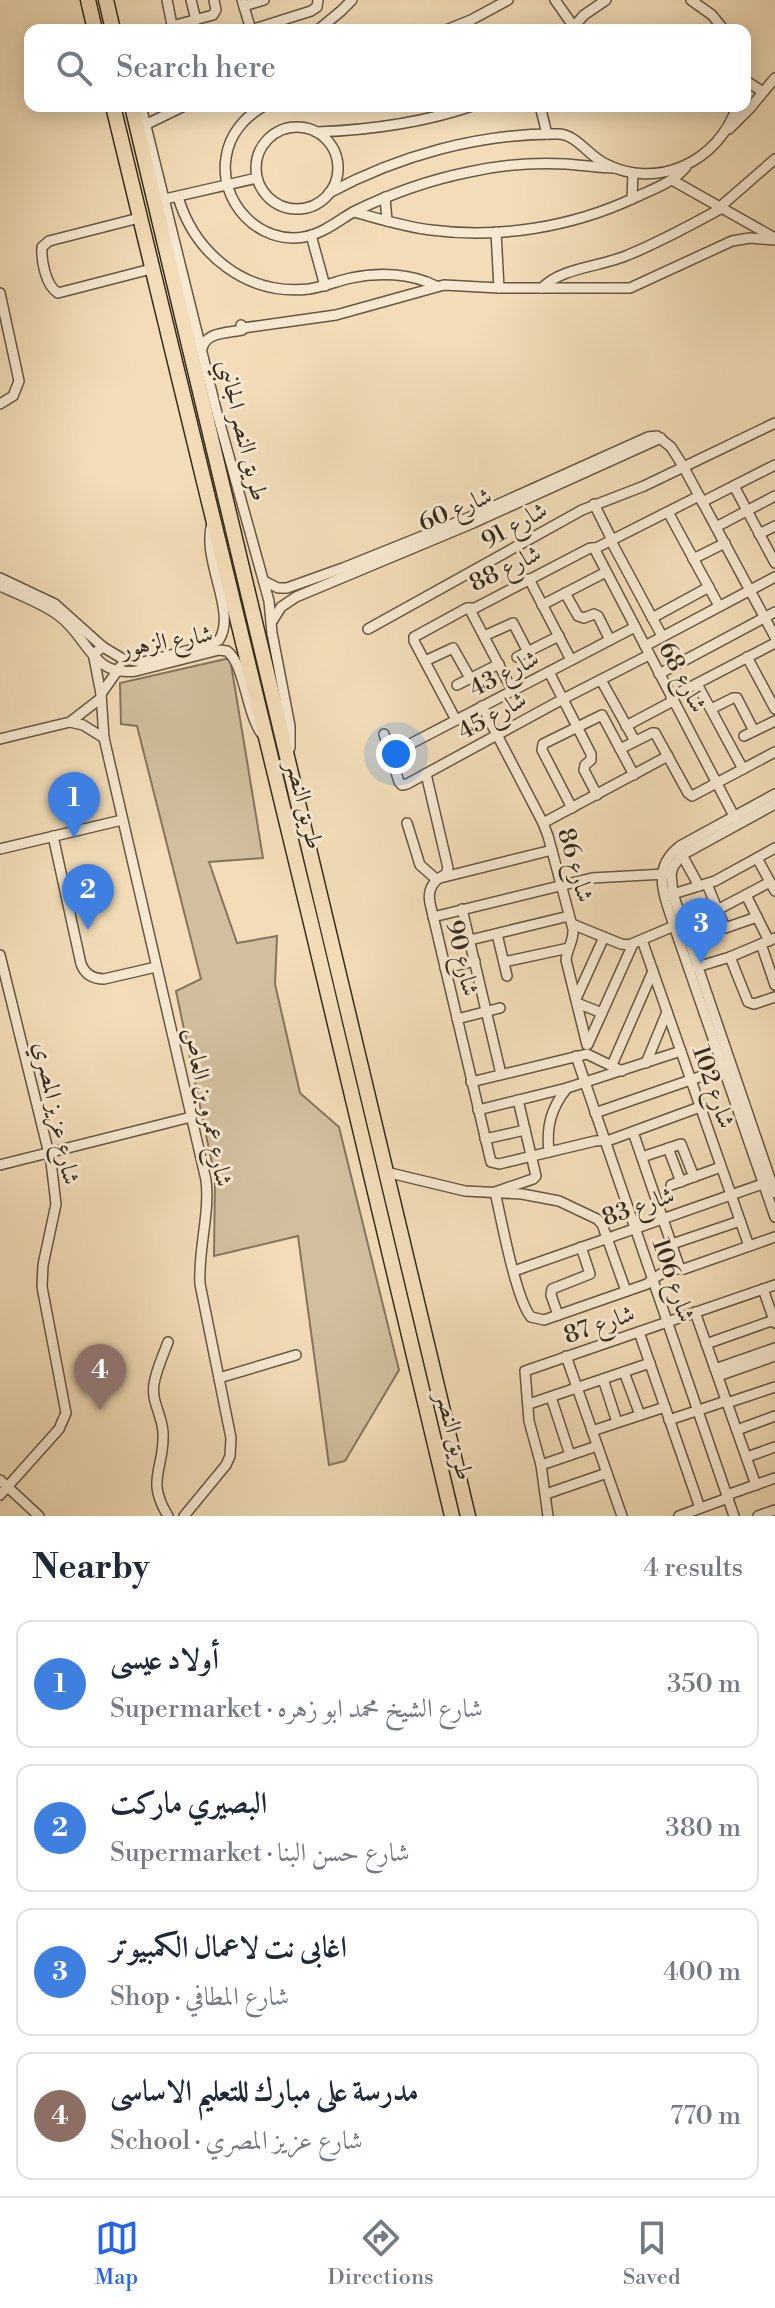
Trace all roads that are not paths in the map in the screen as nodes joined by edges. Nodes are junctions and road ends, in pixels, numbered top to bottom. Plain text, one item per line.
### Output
1 (88, 0) edge
2 (106, 0) edge
3 (167, 0) edge
4 (191, 0) edge
5 (214, 0) edge
6 (264, 0) edge
7 (318, 0) edge
8 (352, 0) edge
9 (508, 0) edge
10 (555, 0) edge
11 (606, 0) edge
12 (691, 0) edge
13 (243, 3) edge
14 (196, 20) junction
15 (94, 24) edge
16 (112, 24) edge
17 (172, 24) edge
18 (184, 24) edge
19 (249, 24) edge
20 (270, 24) edge
21 (325, 24) edge
22 (461, 24) edge
23 (569, 24) edge
24 (577, 24) edge
25 (719, 24) edge
26 (775, 78) edge
27 (751, 84) edge
28 (763, 92) junction
29 (751, 107) edge
30 (114, 112) edge
31 (134, 112) edge
32 (143, 112) edge
33 (172, 112) edge
34 (255, 112) edge
35 (450, 112) edge
36 (542, 112) edge
37 (734, 112) edge
38 (746, 112) edge
39 (147, 124) junction
40 (317, 132) junction
41 (547, 134) junction
42 (723, 134) junction
43 (581, 145) junction
44 (775, 159) edge
45 (688, 164) junction
46 (580, 165) junction
47 (615, 168) junction
48 (633, 173) junction
49 (257, 178) junction
50 (672, 180) junction
51 (227, 185) junction
52 (329, 193) junction
53 (178, 197) junction
54 (385, 197) junction
55 (165, 199) junction
56 (632, 199) junction
57 (721, 208) junction
58 (354, 212) junction
59 (139, 218) junction
60 (741, 219) junction
61 (387, 221) junction
62 (496, 232) junction
63 (311, 235) junction
64 (775, 239) edge
65 (737, 240) junction
66 (151, 269) junction
67 (325, 286) junction
68 (436, 286) junction
69 (499, 288) junction
70 (542, 288) junction
71 (0, 293) edge
72 (195, 321) junction
73 (210, 333) junction
74 (202, 350) junction
75 (0, 404) edge
76 (211, 415) junction
77 (775, 423) edge
78 (775, 465) edge
79 (683, 466) junction
80 (734, 486) junction
81 (775, 496) edge
82 (701, 499) junction
83 (594, 504) junction
84 (747, 511) junction
85 (668, 512) junction
86 (213, 521) junction
87 (775, 526) edge
88 (716, 527) junction
89 (759, 534) junction
90 (612, 540) junction
91 (725, 543) junction
92 (594, 548) junction
93 (693, 559) junction
94 (775, 563) edge
95 (345, 572) junction
96 (606, 572) junction
97 (775, 577) edge
98 (0, 578) edge
99 (529, 579) junction
100 (263, 580) junction
101 (0, 586) edge
102 (709, 587) junction
103 (750, 590) junction
104 (565, 593) junction
105 (542, 605) junction
106 (719, 606) junction
107 (469, 608) junction
108 (775, 612) edge
109 (652, 618) junction
110 (765, 618) junction
111 (272, 623) junction
112 (635, 627) junction
113 (368, 629) dead end
114 (484, 636) junction
115 (559, 636) junction
116 (662, 636) junction
117 (775, 637) edge
118 (610, 640) junction
119 (775, 643) edge
120 (103, 647) junction
121 (647, 650) junction
122 (528, 652) junction
123 (517, 657) dead end
124 (747, 657) junction
125 (94, 658) junction
126 (123, 659) junction
127 (571, 660) junction
128 (425, 661) junction
129 (499, 664) junction
130 (117, 671) junction
131 (549, 672) junction
132 (659, 674) junction
133 (470, 678) junction
134 (601, 680) junction
135 (697, 684) junction
136 (457, 685) dead end
137 (512, 690) junction
138 (101, 696) junction
139 (563, 699) junction
140 (672, 699) junction
141 (482, 706) junction
142 (711, 709) junction
143 (775, 709) edge
144 (456, 720) junction
145 (775, 721) edge
146 (70, 722) junction
147 (626, 726) junction
148 (577, 727) junction
149 (754, 731) junction
150 (384, 734) dead end
151 (497, 735) junction
152 (744, 736) dead end
153 (104, 738) junction
154 (265, 738) junction
155 (0, 739) edge
156 (635, 741) junction
157 (620, 749) junction
158 (775, 752) edge
159 (391, 754) junction
160 (668, 756) junction
161 (291, 767) junction
162 (743, 769) junction
163 (426, 774) junction
164 (634, 775) junction
165 (717, 783) junction
166 (775, 794) edge
167 (597, 795) junction
168 (775, 804) edge
169 (572, 808) junction
170 (122, 820) junction
171 (736, 820) junction
172 (407, 823) dead end
173 (543, 823) junction
174 (53, 836) junction
175 (775, 848) edge
176 (0, 849) edge
177 (552, 850) junction
178 (682, 855) junction
179 (757, 858) junction
180 (666, 874) junction
181 (436, 879) junction
182 (703, 885) junction
183 (560, 886) junction
184 (773, 887) edge
185 (668, 895) junction
186 (746, 895) junction
187 (462, 909) junction
188 (717, 910) junction
189 (433, 917) junction
190 (757, 917) junction
191 (570, 920) junction
192 (674, 926) junction
193 (497, 934) junction
194 (604, 937) junction
195 (470, 940) junction
196 (768, 941) edge
197 (637, 942) junction
198 (569, 948) junction
199 (0, 955) edge
200 (730, 957) junction
201 (475, 961) junction
202 (504, 962) junction
203 (156, 967) junction
204 (697, 967) junction
205 (445, 968) junction
206 (653, 971) junction
207 (507, 976) dead end
208 (775, 985) edge
209 (343, 986) junction
210 (326, 989) junction
211 (775, 997) edge
212 (576, 1001) junction
213 (347, 1004) junction
214 (331, 1007) junction
215 (500, 1008) dead end
216 (487, 1012) junction
217 (667, 1012) junction
218 (602, 1013) junction
219 (457, 1019) junction
220 (681, 1051) junction
221 (582, 1052) junction
222 (646, 1063) junction
223 (612, 1065) junction
224 (728, 1067) junction
225 (622, 1071) junction
226 (501, 1074) junction
227 (691, 1080) junction
228 (471, 1082) junction
229 (585, 1083) junction
230 (567, 1088) junction
231 (518, 1100) junction
232 (700, 1107) junction
233 (478, 1110) junction
234 (595, 1113) junction
235 (191, 1117) junction
236 (525, 1130) junction
237 (633, 1132) junction
238 (485, 1139) junction
239 (604, 1140) junction
240 (668, 1148) junction
241 (49, 1152) junction
242 (549, 1152) junction
243 (531, 1156) junction
244 (642, 1157) junction
245 (0, 1165) edge
246 (721, 1167) junction
247 (386, 1172) junction
248 (694, 1177) junction
249 (770, 1181) edge
250 (495, 1192) junction
251 (775, 1193) edge
252 (730, 1194) junction
253 (775, 1217) edge
254 (663, 1218) junction
255 (740, 1221) junction
256 (635, 1228) junction
257 (775, 1237) edge
258 (607, 1238) junction
259 (672, 1244) junction
260 (749, 1246) junction
261 (581, 1247) junction
262 (680, 1269) junction
263 (514, 1271) junction
264 (652, 1279) junction
265 (775, 1285) edge
266 (763, 1289) junction
267 (626, 1291) junction
268 (695, 1312) junction
269 (558, 1315) junction
270 (667, 1322) junction
271 (774, 1322) edge
272 (639, 1332) junction
273 (168, 1342) dead end
274 (706, 1344) junction
275 (775, 1348) edge
276 (296, 1355) dead end
277 (429, 1356) junction
278 (566, 1356) junction
279 (775, 1356) edge
280 (414, 1359) junction
281 (650, 1363) junction
282 (624, 1372) junction
283 (716, 1373) junction
284 (219, 1378) junction
285 (603, 1379) junction
286 (775, 1387) edge
287 (577, 1388) junction
288 (551, 1397) junction
289 (727, 1402) junction
290 (529, 1404) junction
291 (665, 1407) junction
292 (697, 1411) junction
293 (640, 1415) junction
294 (775, 1416) edge
295 (669, 1420) junction
296 (617, 1422) junction
297 (737, 1430) junction
298 (592, 1431) junction
299 (597, 1446) junction
300 (775, 1447) edge
301 (570, 1455) junction
302 (747, 1457) junction
303 (541, 1465) junction
304 (607, 1473) junction
305 (775, 1478) edge
306 (756, 1485) junction
307 (2, 1487) edge
308 (546, 1494) junction
309 (727, 1497) junction
310 (700, 1508) junction
311 (775, 1510) edge
312 (39, 1516) edge
313 (168, 1516) edge
314 (184, 1516) edge
315 (452, 1516) edge
316 (468, 1516) edge
317 (548, 1516) edge
318 (622, 1516) edge
319 (679, 1516) edge
320 (734, 1516) edge
321 (758, 1516) edge

1 - 15 highway
2 - 16 highway
3 - 17 street
4 - 14 street
5 - 14 street
6 - 13 street
7 - 20 street
8 - 21 street
9 - 22 street
10 - 23 street
11 - 24 street
12 - 25 street
13 - 19 street
14 - 18 street
26 - 28 street
27 - 28 street
28 - 29 street
30 - 59 highway, طريق النصر
31 - 76 highway, طريق النصر
32 - 39 street, طريق النصر الجانبي
33 - 39 street
34 - 51 street
35 - 40 street
36 - 41 street
37 - 42 street
38 - 42 street
39 - 55 street, طريق النصر الجانبي
40 - 49 street
40 - 52 street
41 - 43 street
41 - 52 street
42 - 45 street
43 - 46 street
43 - 47 street
44 - 57 street
45 - 48 street
45 - 50 street
46 - 47 street
46 - 54 street
47 - 48 street
48 - 56 street
49 - 51 street
49 - 52 street
50 - 56 street
50 - 57 street
51 - 53 street
51 - 63 street
53 - 55 street
53 - 67 street
54 - 58 street
54 - 61 street
55 - 72 street, طريق النصر الجانبي
56 - 62 street
57 - 60 street
57 - 70 street
58 - 61 street
58 - 63 street
59 - 66 highway, طريق النصر
59 - 66 street
60 - 64 street
60 - 65 street
61 - 62 street
62 - 69 street
63 - 67 street
64 - 65 street
65 - 70 street
66 - 86 highway, طريق النصر
67 - 68 street
68 - 69 street
68 - 73 street
69 - 70 street
71 - 75 street
72 - 73 street
72 - 74 street, طريق النصر الجانبي
73 - 74 street
74 - 76 street, طريق النصر الجانبي
76 - 100 street, طريق النصر الجانبي
76 - 161 highway, طريق النصر
77 - 79 street, شارع 91
78 - 80 street, شارع 88
79 - 82 street, شارع 60
79 - 83 street, شارع 91
79 - 95 street, شارع 60
80 - 82 street, شارع 88
80 - 84 street
81 - 84 street
82 - 85 street, شارع 88
82 - 88 street, شارع 60
83 - 90 street
83 - 113 street, شارع 91
84 - 88 street
84 - 89 street
85 - 90 street, شارع 88
85 - 93 street
86 - 126 street, شارع الزهور
86 - 154 highway, طريق النصر
87 - 89 street
88 - 91 street, شارع 60
89 - 94 street
90 - 92 street, شارع 88
90 - 109 street
91 - 93 street
91 - 103 street, شارع 60
92 - 96 street, شارع 68
92 - 99 street, شارع 88
93 - 102 street
95 - 100 street, شارع 60
95 - 111 street, شارع 60
96 - 104 street
96 - 112 street, شارع 68
97 - 103 street, شارع 45
98 - 120 street, شارع الزهور
99 - 105 street
99 - 107 street, شارع 88
100 - 111 street, طريق النصر الجانبي
101 - 125 street, شارع الزهور
102 - 106 street
102 - 109 street
103 - 106 street, شارع 45
103 - 110 street, شارع 60
104 - 105 street
104 - 118 street
105 - 115 street
106 - 116 street, شارع 45
107 - 114 street
107 - 128 street, شارع 88
108 - 110 street
109 - 116 street
110 - 117 street, شارع 60
110 - 132 street
111 - 161 street, طريق النصر الجانبي
112 - 118 street, شارع 43
112 - 121 street, شارع 68
114 - 122 street
114 - 129 street
115 - 122 street
115 - 127 street
116 - 121 street, شارع 45
118 - 127 street, شارع 43
119 - 124 street
120 - 125 street
120 - 126 street, شارع الزهور
121 - 132 street, شارع 68
121 - 134 street, شارع 45
122 - 123 street
124 - 135 street
124 - 143 street
125 - 130 street, شارع الزهور
125 - 138 street, شارع عمرو بن العاص
126 - 130 street
127 - 131 street, شارع 43
128 - 133 street
128 - 144 street, شارع 88
129 - 133 street
129 - 137 street
130 - 138 street
130 - 154 street, شارع الزهور
131 - 137 street, شارع 43
131 - 139 street
132 - 140 street, شارع 68
133 - 136 street
134 - 139 street, شارع 45
134 - 147 street
135 - 140 street
135 - 142 street
137 - 141 street, شارع 43
138 - 146 street
138 - 153 street, شارع عمرو بن العاص
139 - 148 street
139 - 151 street, شارع 45
140 - 147 street
140 - 165 street, شارع 68
141 - 144 street, شارع 43
141 - 151 street, شارع 86
142 - 149 street
142 - 162 street
144 - 159 street, شارع 43
145 - 149 street
146 - 153 street
146 - 155 street
147 - 156 street
148 - 157 street
148 - 167 street
148 - 169 street
149 - 152 street
150 - 159 street
151 - 163 street, شارع 45
151 - 173 street, شارع 86
153 - 170 street, شارع عمرو بن العاص
154 - 210 highway, طريق النصر
156 - 157 street
156 - 160 street
157 - 164 street
158 - 162 street
159 - 163 street
160 - 164 street
160 - 165 street
161 - 209 highway, طريق النصر
162 - 165 street
163 - 181 street, شارع 90
164 - 167 street
165 - 171 street, شارع 68
166 - 171 street
167 - 169 street
168 - 171 street
169 - 173 street
170 - 174 street
170 - 203 street, شارع عمرو بن العاص
171 - 178 street
171 - 180 street
172 - 181 street
173 - 177 street, شارع 86
174 - 176 street
174 - 203 street
175 - 179 street
177 - 181 street
177 - 183 street, شارع 86
178 - 180 street
178 - 182 street
179 - 182 street
179 - 184 street
180 - 183 street
180 - 185 street
181 - 189 street, شارع 90
182 - 185 street
182 - 188 street
183 - 187 street
183 - 191 street, شارع 86
184 - 186 street
185 - 192 street
185 - 204 street
186 - 188 street
186 - 190 street
187 - 189 street
187 - 195 street
188 - 190 street
189 - 205 street, شارع 90
190 - 196 street
191 - 193 street
191 - 194 street
191 - 198 street, شارع 86
192 - 197 street
192 - 224 street
193 - 195 street
193 - 202 street
194 - 197 street
194 - 212 street
195 - 201 street
196 - 200 street
196 - 208 street
197 - 206 street, شارع 102
197 - 218 street
198 - 202 street
198 - 212 street, شارع 86
199 - 241 street, شارع عزيز المصري
200 - 204 street
200 - 211 street
201 - 205 street
201 - 216 street
202 - 207 street
203 - 235 street, شارع عمرو بن العاص
204 - 224 street
205 - 219 street, شارع 90
206 - 217 street, شارع 102
206 - 223 street
209 - 210 highway
209 - 213 highway, طريق النصر
210 - 214 highway, طريق النصر
212 - 218 street
212 - 221 street, شارع 86
213 - 214 highway
213 - 247 highway, طريق النصر
214 - 280 highway, طريق النصر
215 - 216 street
216 - 219 street
216 - 226 street
217 - 220 street, شارع 102
217 - 222 street
218 - 221 street
219 - 228 street, شارع 90
220 - 222 street
220 - 227 street, شارع 102
221 - 223 street
221 - 226 street
221 - 229 street, شارع 106
222 - 225 street
223 - 225 street
224 - 227 street
224 - 249 street
225 - 229 street
226 - 228 street
227 - 232 street, شارع 102
227 - 234 street
228 - 233 street, شارع 90
229 - 230 street
229 - 234 street, شارع 106
230 - 231 street
230 - 242 street
231 - 233 street
231 - 236 street
232 - 237 street
232 - 246 street, شارع 102
233 - 238 street, شارع 90
234 - 239 street, شارع 106
235 - 241 street
235 - 284 street, شارع عمرو بن العاص
236 - 238 street
236 - 243 street
237 - 239 street
237 - 244 street
238 - 243 street, شارع 90
239 - 242 street
239 - 256 street, شارع 106
240 - 244 street
240 - 248 street
240 - 248 street
241 - 245 street
241 - 307 street, شارع عزيز المصري
242 - 243 street
243 - 250 street
244 - 254 street
246 - 248 street
246 - 252 street, شارع 102
247 - 250 street
247 - 277 highway, طريق النصر
249 - 251 street
249 - 252 street, شارع 83
249 - 253 street
250 - 258 street
250 - 263 street
252 - 254 street, شارع 83
252 - 255 street, شارع 102
254 - 256 street, شارع 83
254 - 259 street
255 - 259 street
255 - 260 street, شارع 102
256 - 258 street, شارع 83
256 - 264 street, شارع 106
257 - 260 street
258 - 261 street, شارع 83
258 - 267 street
259 - 262 street
260 - 262 street
261 - 263 street, شارع 83
261 - 269 street
262 - 264 street
263 - 269 street
264 - 267 street
264 - 270 street, شارع 106
265 - 266 street, شارع 87
266 - 268 street, شارع 87
266 - 271 street
267 - 269 street
268 - 270 street, شارع 87
268 - 274 street
270 - 272 street, شارع 87
270 - 292 street, شارع 106
271 - 274 street
272 - 278 street, شارع 87
272 - 281 street
273 - 313 street
274 - 283 street
275 - 283 street
276 - 284 street
277 - 280 highway
277 - 316 highway, طريق النصر
278 - 287 street
278 - 290 street, شارع 87
279 - 283 street
280 - 315 highway, طريق النصر
281 - 282 street
281 - 291 street
282 - 285 street
282 - 293 street
283 - 289 street
284 - 314 street, شارع عمرو بن العاص
285 - 287 street
285 - 296 street
286 - 289 street
287 - 288 street
287 - 298 street
288 - 290 street
288 - 301 street
289 - 292 street
289 - 297 street
290 - 303 street
291 - 293 street
291 - 295 street
292 - 295 street
292 - 309 street, شارع 106
293 - 296 street
294 - 297 street
295 - 310 street
296 - 298 street
297 - 302 street
298 - 299 street
299 - 301 street
299 - 304 street
300 - 302 street
301 - 303 street
302 - 306 street
303 - 308 street
304 - 308 street
304 - 318 street
305 - 306 street
306 - 309 street
307 - 312 street
308 - 317 street
309 - 310 street
309 - 320 street, شارع 106
310 - 319 street
311 - 321 street

